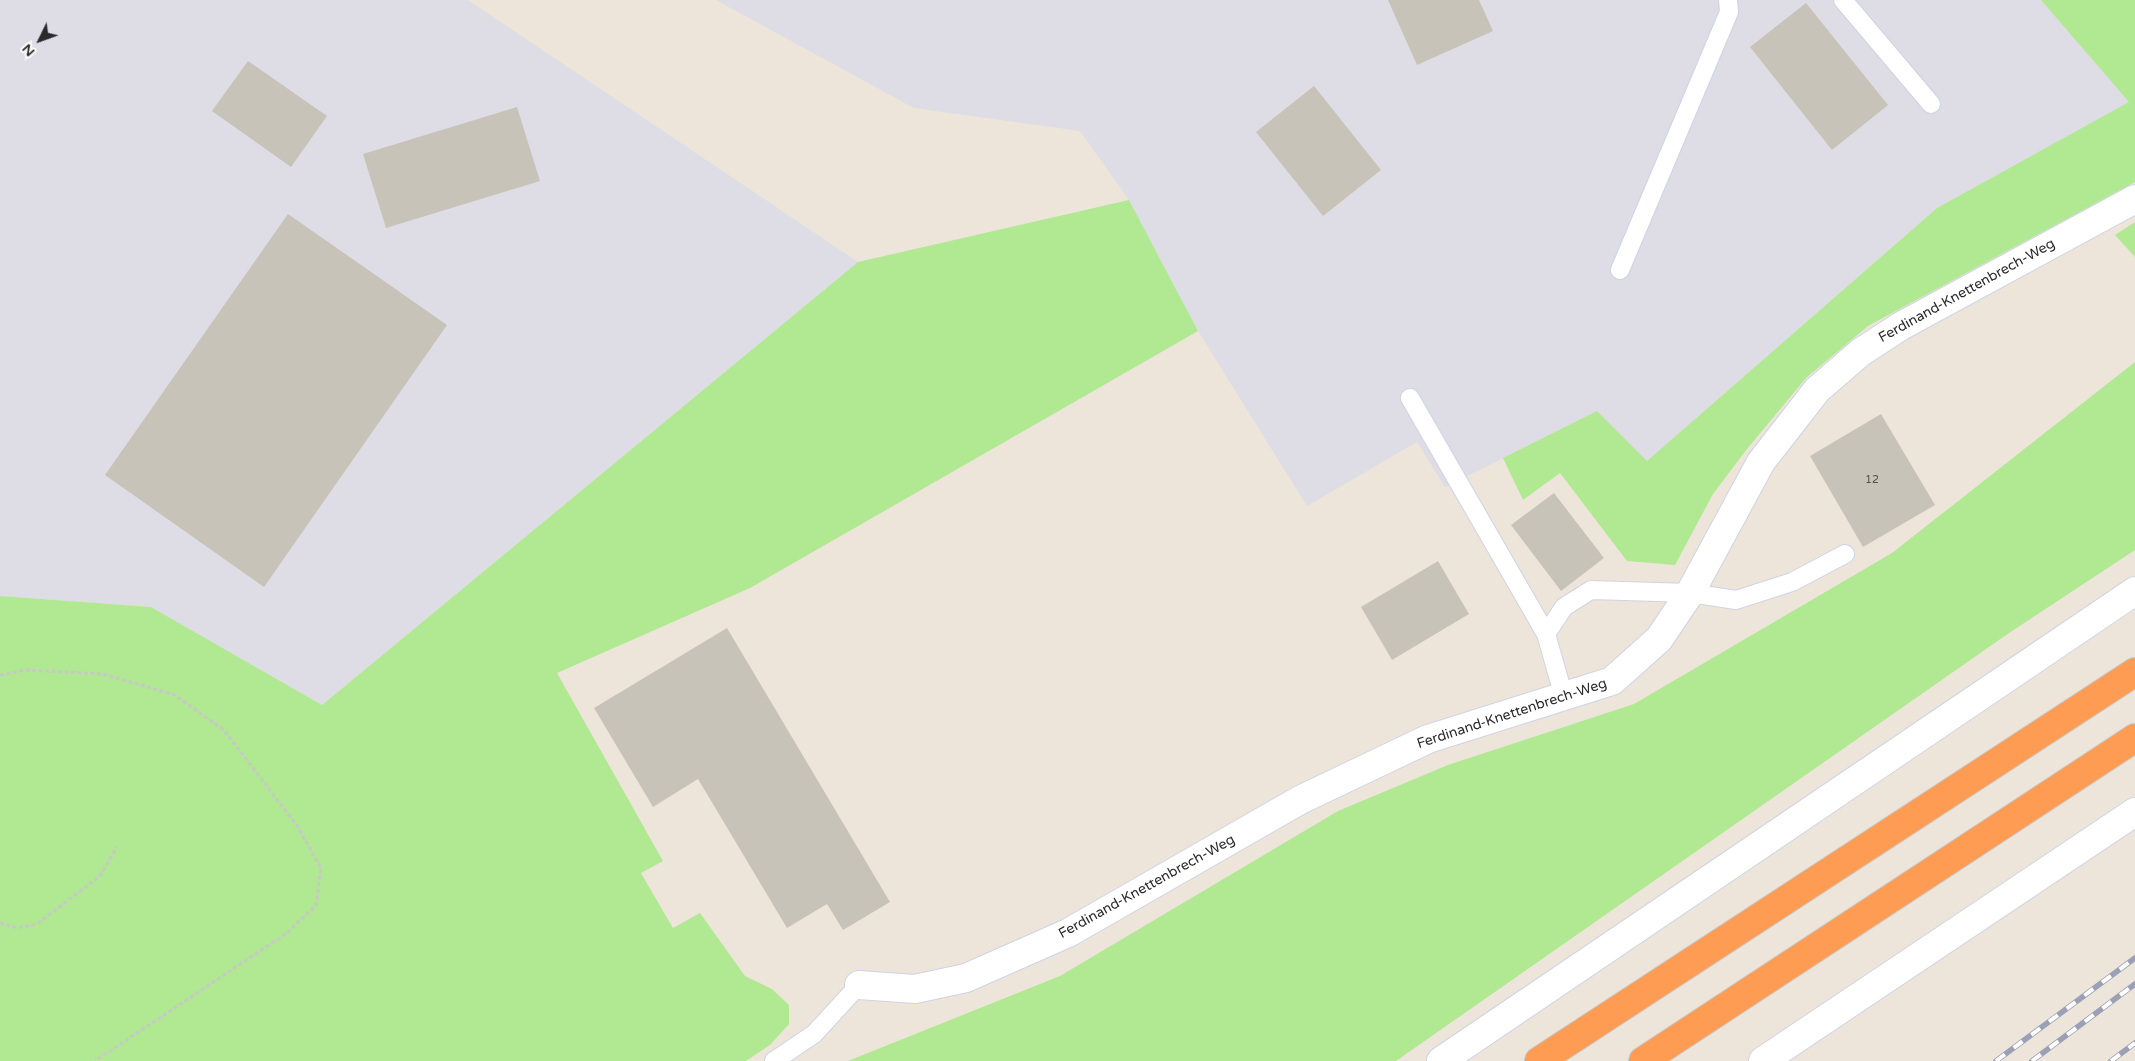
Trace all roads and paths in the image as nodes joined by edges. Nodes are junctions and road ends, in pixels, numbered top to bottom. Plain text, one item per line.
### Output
1 (1728, 0) edge
2 (1843, 0) edge
3 (1931, 104) dead end
4 (2135, 199) edge
5 (1620, 270) dead end
6 (1410, 398) dead end
7 (1845, 554) dead end
8 (2135, 591) edge
9 (1690, 593) junction
10 (1546, 634) junction
11 (2135, 672) edge
12 (0, 675) edge
13 (1564, 697) junction
14 (2135, 738) edge
15 (2135, 812) edge
16 (117, 847) dead end
17 (0, 923) edge
18 (859, 985) joint
19 (95, 1061) edge
20 (774, 1061) edge
21 (1441, 1061) edge
22 (1539, 1061) edge
23 (1643, 1061) edge
24 (1762, 1061) edge

1 - 5 lane
2 - 3 lane
4 - 9 street, Ferdinand-Knettenbrech-Weg
6 - 10 lane
7 - 9 lane
8 - 21 street
9 - 10 lane
9 - 13 street, Ferdinand-Knettenbrech-Weg
10 - 13 lane
11 - 22 highway
12 - 19 path
13 - 18 street, Ferdinand-Knettenbrech-Weg
14 - 23 highway
15 - 24 street
16 - 17 path
18 - 20 lane

